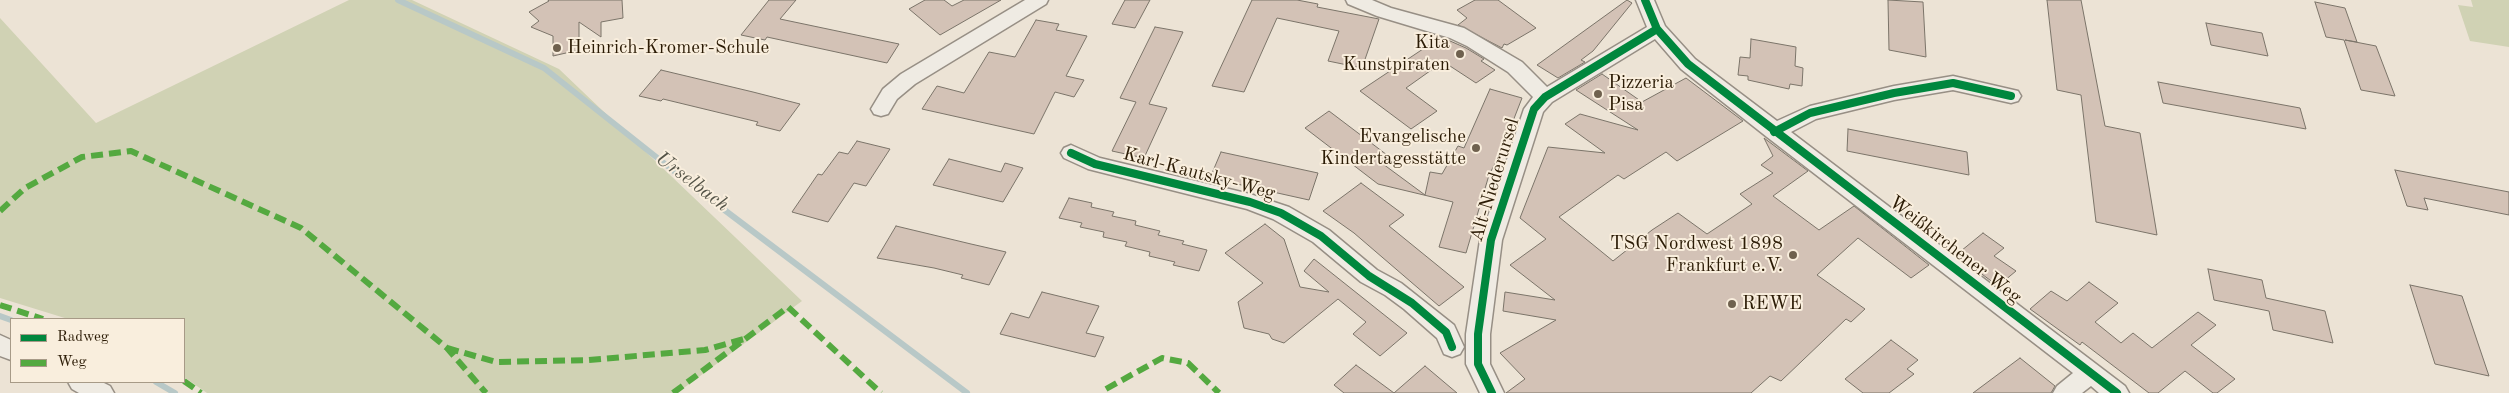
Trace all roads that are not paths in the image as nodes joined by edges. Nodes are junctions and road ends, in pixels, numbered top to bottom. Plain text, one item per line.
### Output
1 (1039, 0) edge
2 (1355, 0) edge
3 (1645, 0) edge
4 (1657, 29) junction
5 (2011, 96) dead end
6 (1545, 97) junction
7 (881, 110) dead end
8 (1774, 132) junction
9 (1071, 153) dead end
10 (1478, 364) junction
11 (2090, 373) junction
12 (82, 383) edge
13 (102, 393) edge
14 (1492, 393) edge
15 (2065, 393) edge
16 (2116, 393) edge

1 - 7 street
2 - 6 street
3 - 4 street, Weißkirchener Weg
4 - 6 street
4 - 8 street, Weißkirchener Weg
5 - 8 street
6 - 10 street, Alt-Niederursel
8 - 11 street, Weißkirchener Weg
9 - 10 street, Karl-Kautsky-Weg
10 - 14 street, Alt-Niederursel
11 - 15 street
11 - 16 street, Weißkirchener Weg
12 - 13 street

